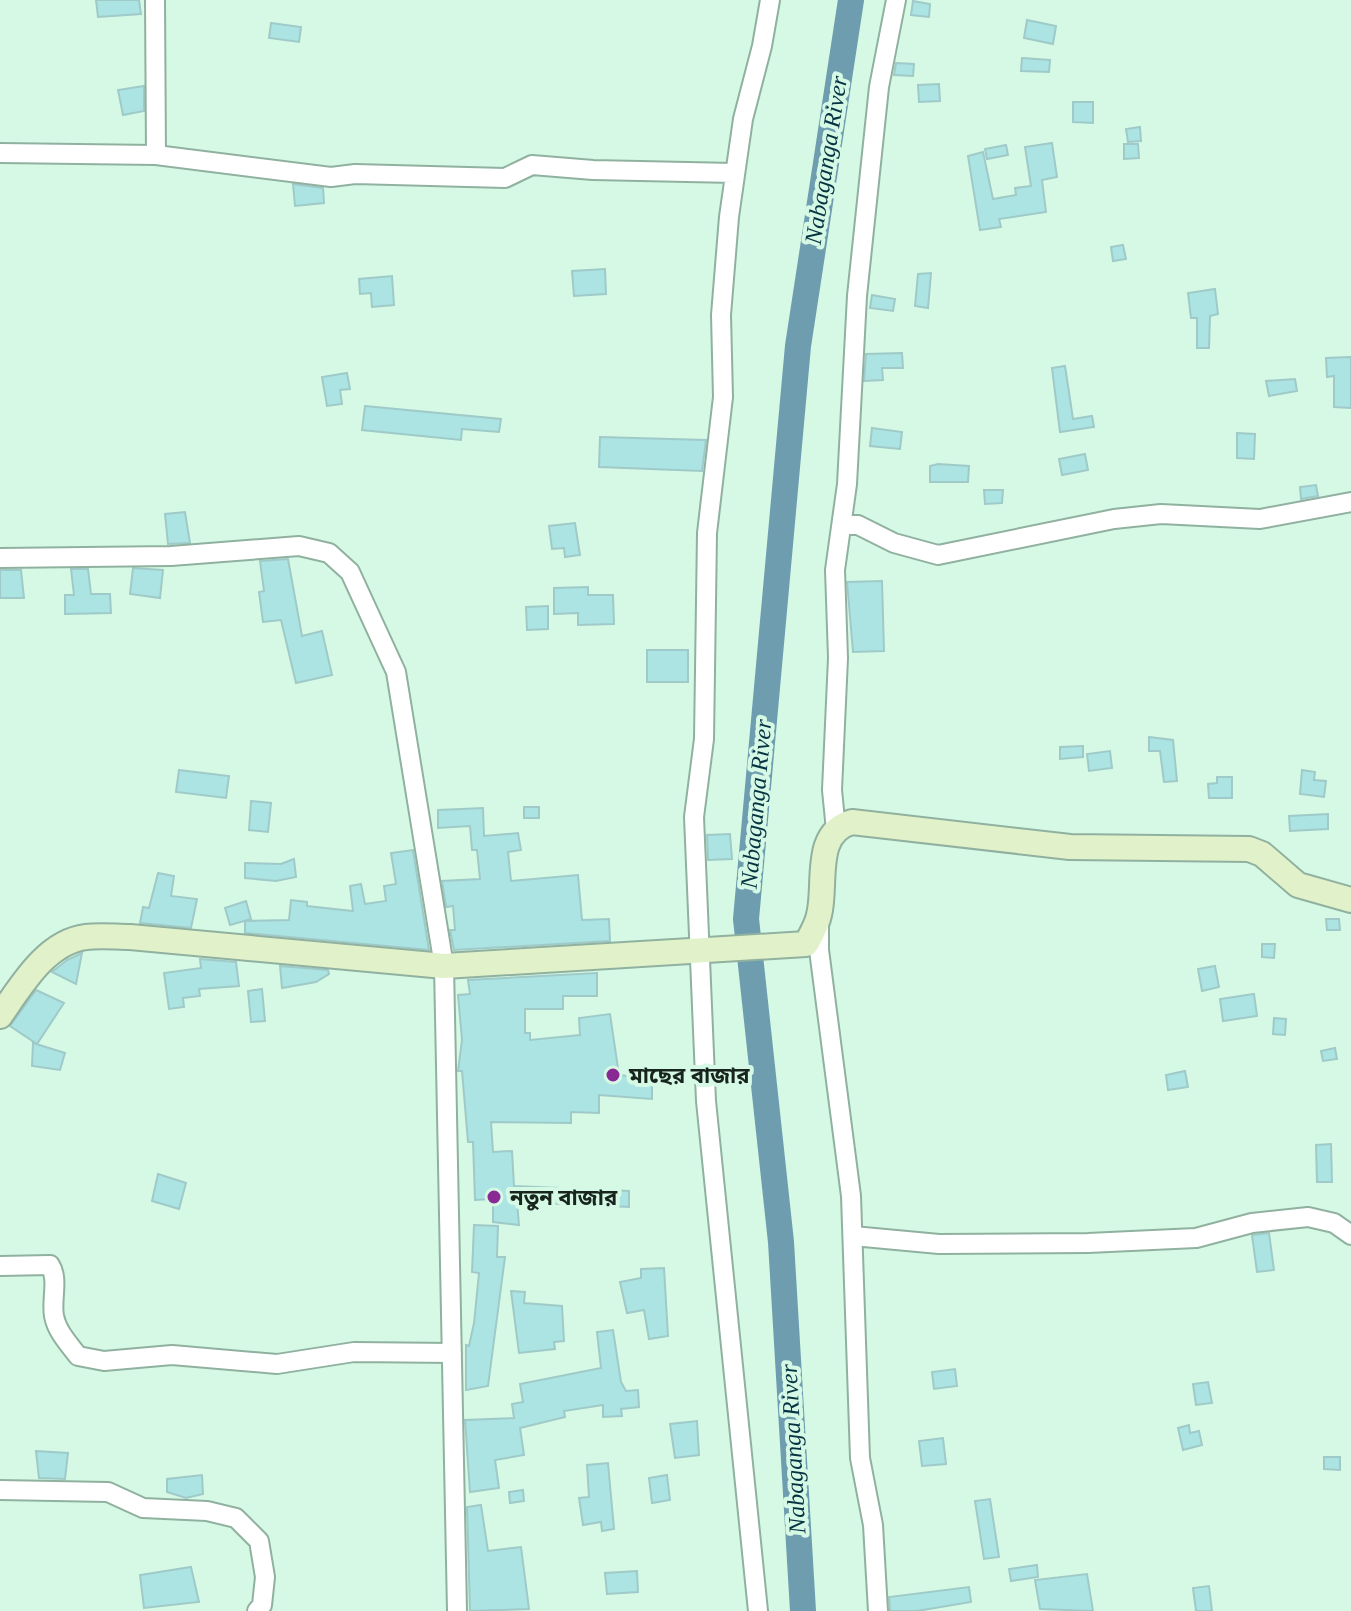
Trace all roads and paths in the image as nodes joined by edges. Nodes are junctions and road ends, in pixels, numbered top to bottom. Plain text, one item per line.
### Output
1 (155, 0) edge
2 (770, 0) edge
3 (896, 0) edge
4 (0, 153) edge
5 (156, 155) junction
6 (734, 173) junction
7 (1351, 502) edge
8 (843, 525) junction
9 (0, 558) edge
10 (836, 830) junction
11 (1351, 900) edge
12 (820, 914) junction
13 (711, 951) junction
14 (444, 966) junction
15 (0, 1016) edge
16 (1351, 1235) edge
17 (853, 1236) junction
18 (0, 1266) edge
19 (452, 1353) junction
20 (0, 1490) edge
21 (257, 1611) edge
22 (457, 1611) edge
23 (758, 1611) edge
24 (878, 1611) edge

1 - 5 street
2 - 6 street
3 - 8 street
4 - 5 street
5 - 6 street
6 - 13 street
7 - 8 street
8 - 10 street
9 - 14 street
10 - 11 main road
10 - 12 main road
12 - 13 main road
12 - 17 street
13 - 14 main road
13 - 23 street
14 - 15 main road
14 - 19 street
16 - 17 street
17 - 24 street
18 - 19 street
19 - 22 street
20 - 21 street

